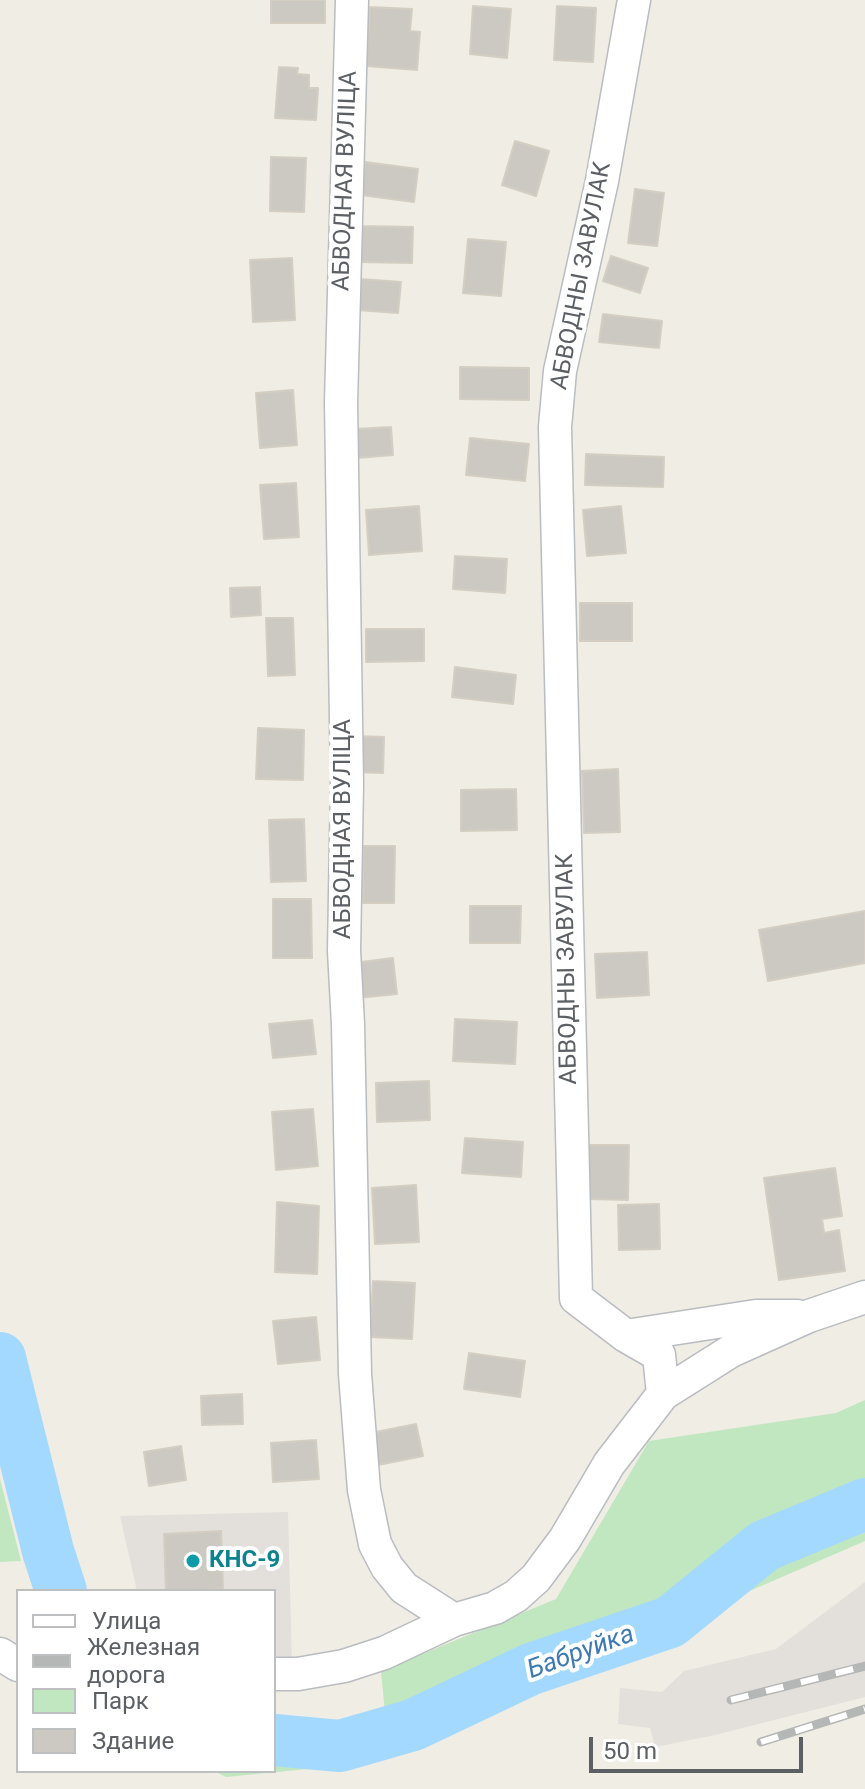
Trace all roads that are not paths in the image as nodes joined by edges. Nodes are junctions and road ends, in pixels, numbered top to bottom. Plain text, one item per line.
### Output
1 (352, 0) edge
2 (634, 0) edge
3 (865, 1297) edge
4 (809, 1316) junction
5 (626, 1336) junction
6 (663, 1394) junction
7 (454, 1620) junction
8 (276, 1674) edge

1 - 7 street, АБВОДНАЯ ВУЛІЦА
2 - 5 street, АБВОДНЫ ЗАВУЛАК
3 - 4 street
4 - 5 street
4 - 6 street
5 - 6 street, АБВОДНЫ ЗАВУЛАК
6 - 7 street
7 - 8 street

